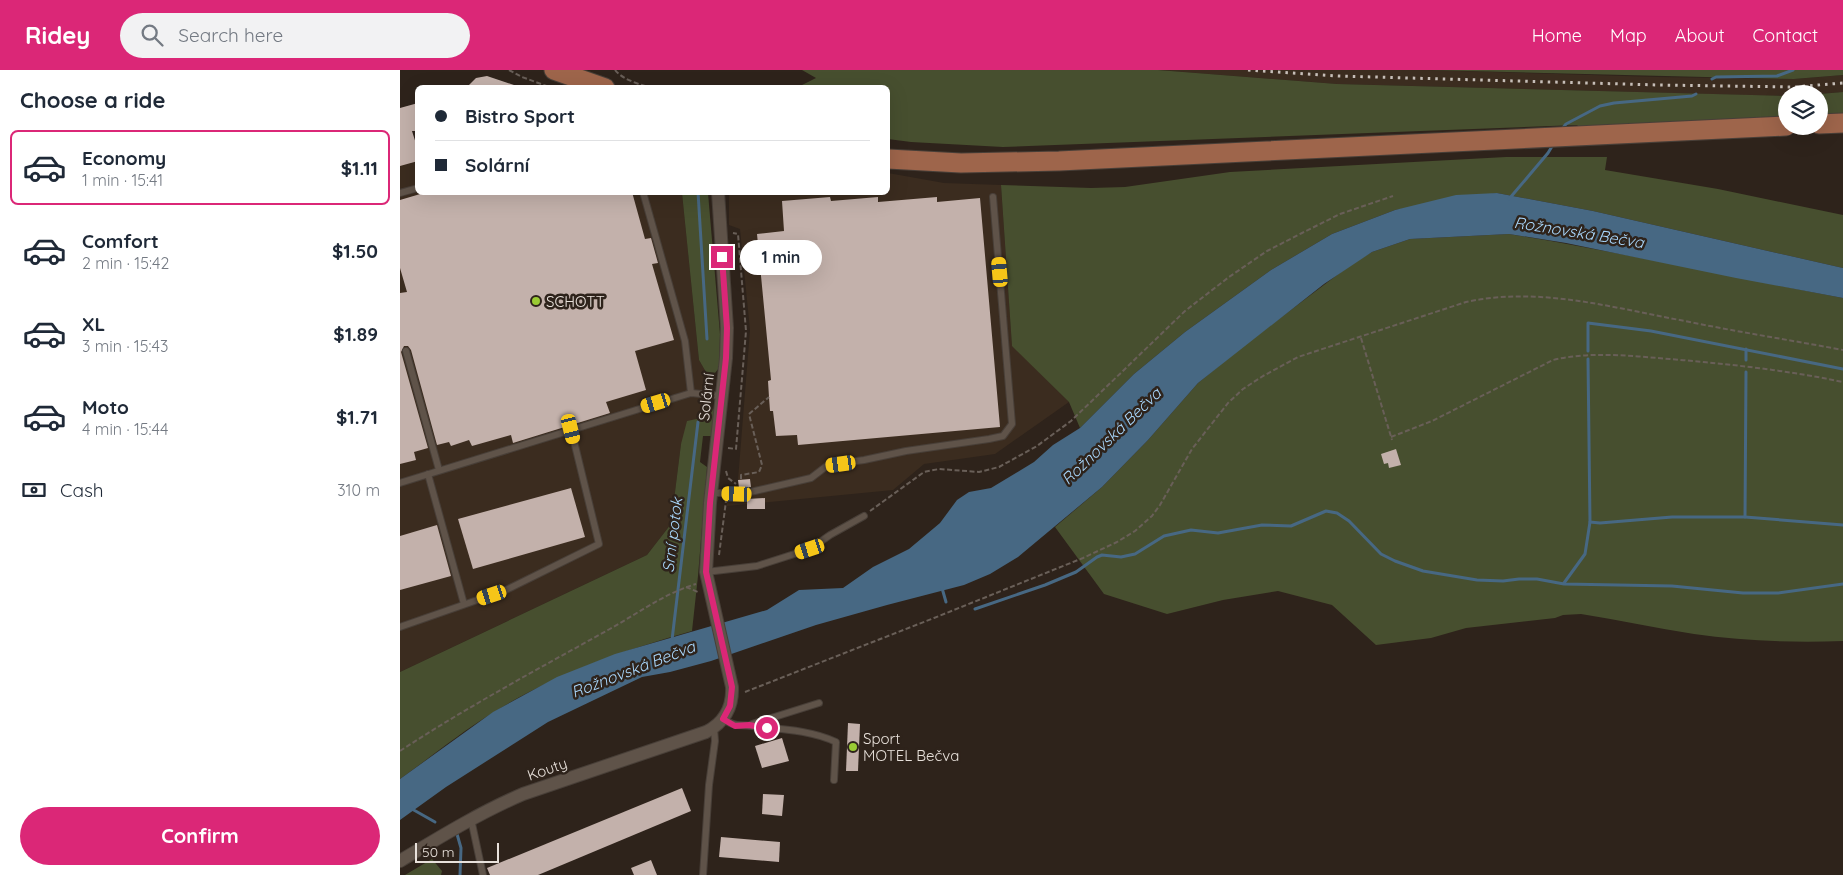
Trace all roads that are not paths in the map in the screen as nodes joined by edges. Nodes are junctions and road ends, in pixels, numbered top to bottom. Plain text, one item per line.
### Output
1 (554, 70) edge
2 (596, 85) edge
3 (1843, 123) edge
4 (1828, 124) edge
5 (1778, 126) edge
6 (890, 159) edge
7 (415, 189) edge
8 (400, 193) edge
9 (644, 195) edge
10 (718, 195) edge
11 (993, 197) dead end
12 (406, 351) dead end
13 (691, 393) junction
14 (722, 396) junction
15 (571, 429) junction
16 (439, 470) junction
17 (428, 474) junction
18 (400, 483) edge
19 (711, 493) junction
20 (864, 516) road end
21 (706, 572) junction
22 (464, 604) junction
23 (400, 627) edge
24 (819, 703) dead end
25 (718, 724) junction
26 (749, 725) junction
27 (834, 780) dead end
28 (471, 819) junction
29 (400, 861) edge
30 (483, 875) edge
31 (703, 875) edge

1 - 2 main road
3 - 4 main road
5 - 6 main road
7 - 8 lane
9 - 13 lane
10 - 14 street, Solární
11 - 19 lane
12 - 16 lane
13 - 14 lane
13 - 15 lane
14 - 19 street, Solární
15 - 16 lane
15 - 22 lane
16 - 17 lane
17 - 18 lane
17 - 22 lane
19 - 21 street, Solární
20 - 21 lane
21 - 25 street, Solární
22 - 23 lane
24 - 26 lane
25 - 26 lane
25 - 28 street, Kouty
25 - 31 lane
26 - 27 lane
28 - 29 street, Kouty
28 - 30 lane

